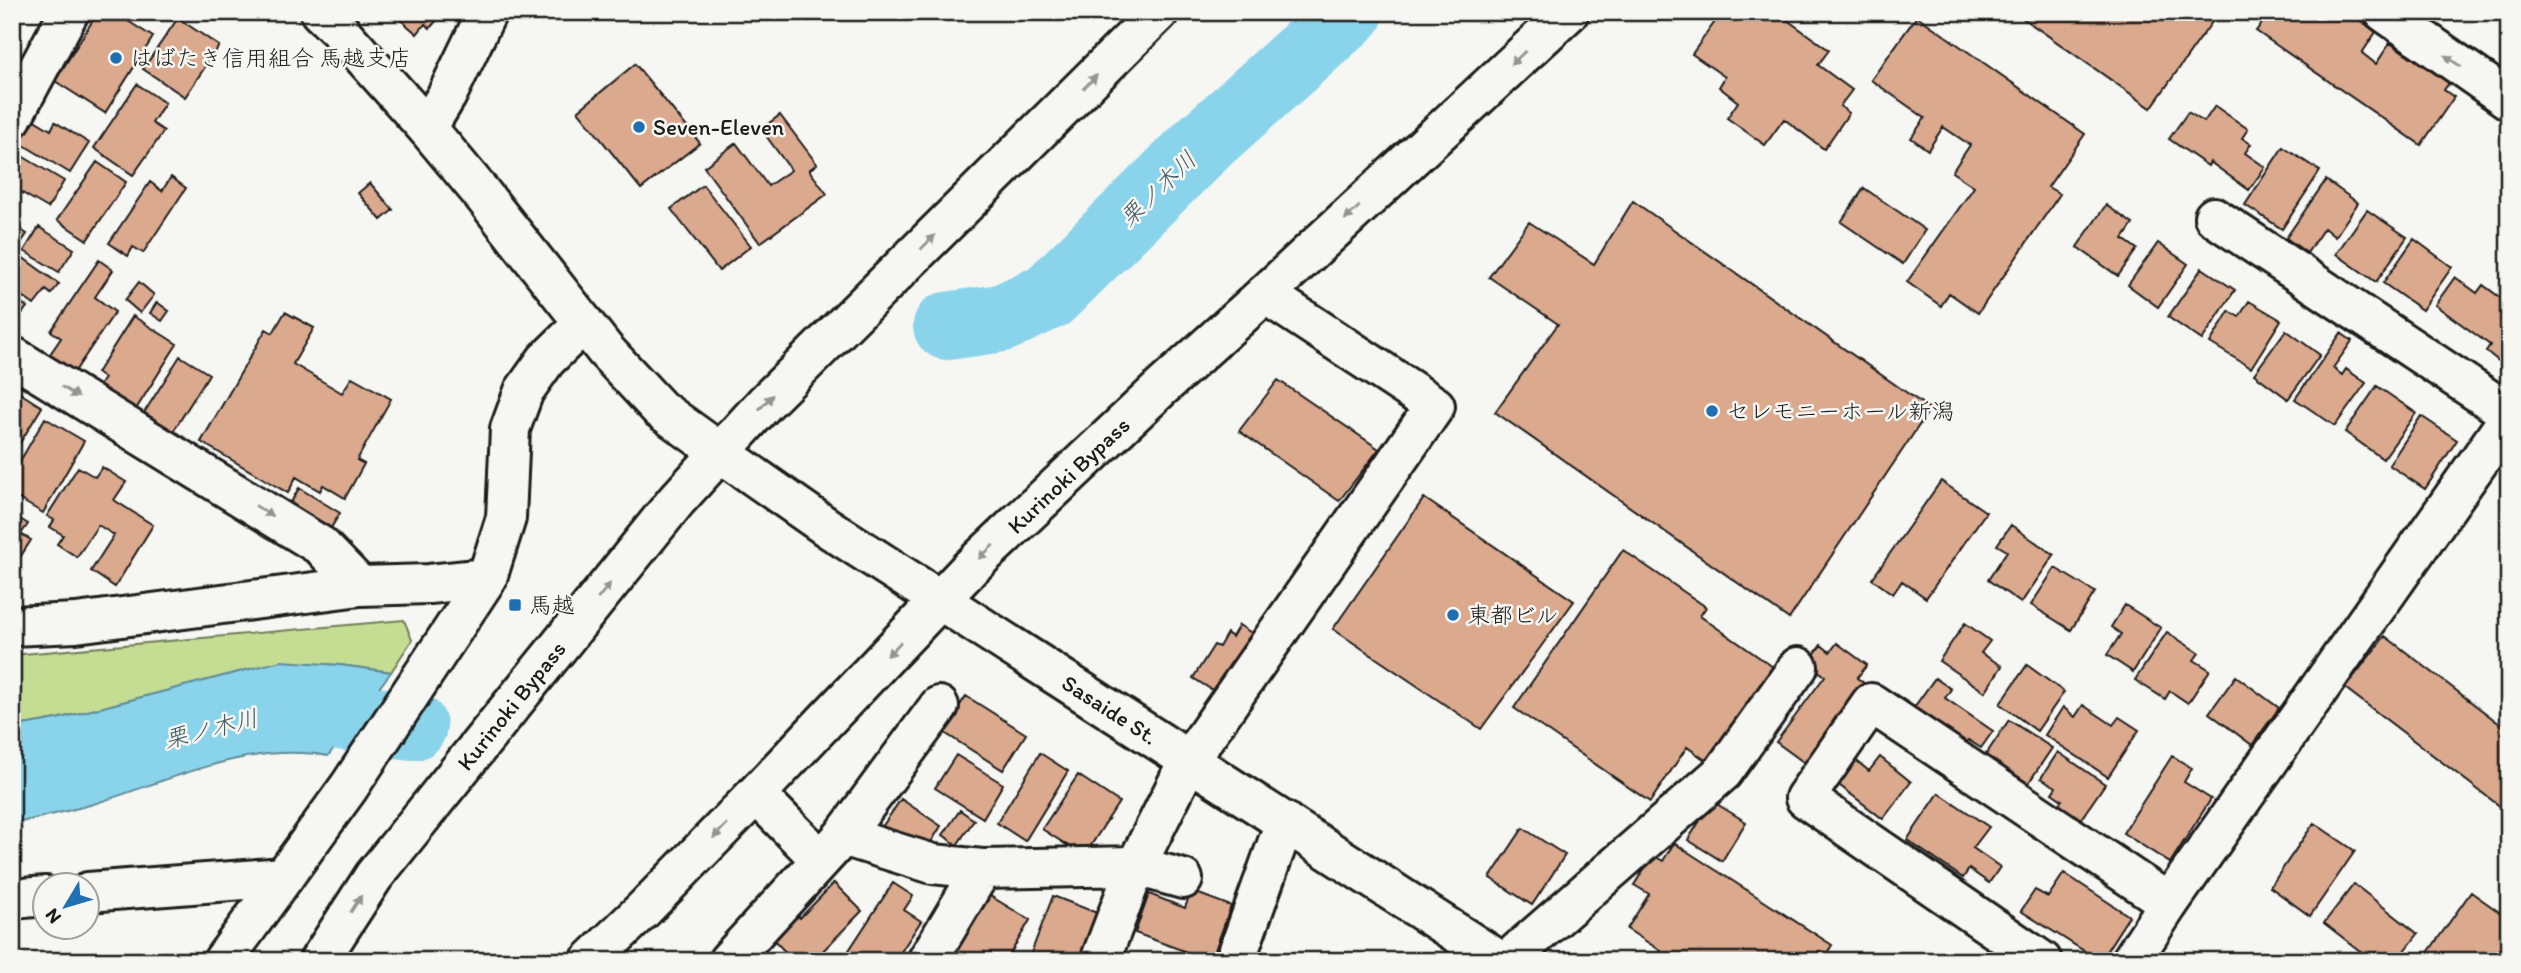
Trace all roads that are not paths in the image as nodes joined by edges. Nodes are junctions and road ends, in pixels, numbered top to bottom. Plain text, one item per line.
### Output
1 (69, 12) edge
2 (320, 12) edge
3 (487, 12) edge
4 (1159, 12) edge
5 (1569, 12) edge
6 (2384, 12) edge
7 (2509, 100) edge
8 (12, 118) edge
9 (427, 128) junction
10 (2214, 217) dead end
11 (1265, 294) junction
12 (584, 323) junction
13 (12, 356) edge
14 (2509, 416) edge
15 (721, 453) junction
16 (487, 578) junction
17 (360, 586) junction
18 (941, 600) junction
19 (12, 625) edge
20 (1798, 667) dead end
21 (939, 706) dead end
22 (1189, 760) junction
23 (757, 794) junction
24 (1285, 822) junction
25 (832, 848) junction
26 (1136, 866) junction
27 (982, 869) junction
28 (284, 877) junction
29 (1183, 880) dead end
30 (102, 891) edge
31 (32, 897) edge
32 (12, 898) edge
33 (2169, 903) junction
34 (223, 961) edge
35 (319, 961) edge
36 (590, 961) edge
37 (729, 961) edge
38 (927, 961) edge
39 (1100, 961) edge
40 (1235, 961) edge
41 (1500, 961) edge
42 (1507, 961) edge
43 (2042, 961) edge
44 (2131, 961) edge

1 - 8 main road
2 - 9 main road, Sasaide St.
3 - 9 main road
15 -> 4 main road, Kurinoki Bypass
5 -> 11 main road, Kurinoki Bypass
7 -> 6 main road
9 - 12 main road, Sasaide St.
10 - 14 main road
11 -> 18 main road, Kurinoki Bypass
11 - 22 main road
12 - 15 main road, Sasaide St.
12 - 16 main road
13 -> 17 main road
14 - 33 main road
15 - 18 main road, Sasaide St.
35 -> 15 main road, Kurinoki Bypass
16 - 17 main road
16 - 28 main road
17 - 19 main road
18 - 22 main road, Sasaide St.
18 -> 23 main road, Kurinoki Bypass
20 - 42 main road
21 - 25 main road
22 - 24 main road, Sasaide St.
22 - 26 main road
23 - 25 main road
23 -> 36 main road, Kurinoki Bypass
24 - 40 main road
24 - 41 main road, Sasaide St.
25 - 27 main road
25 - 37 main road
26 - 27 main road
26 - 29 main road
26 - 39 main road
27 - 38 main road
28 - 30 main road
28 - 34 main road
31 - 32 main road
33 - 43 main road
33 - 44 main road

